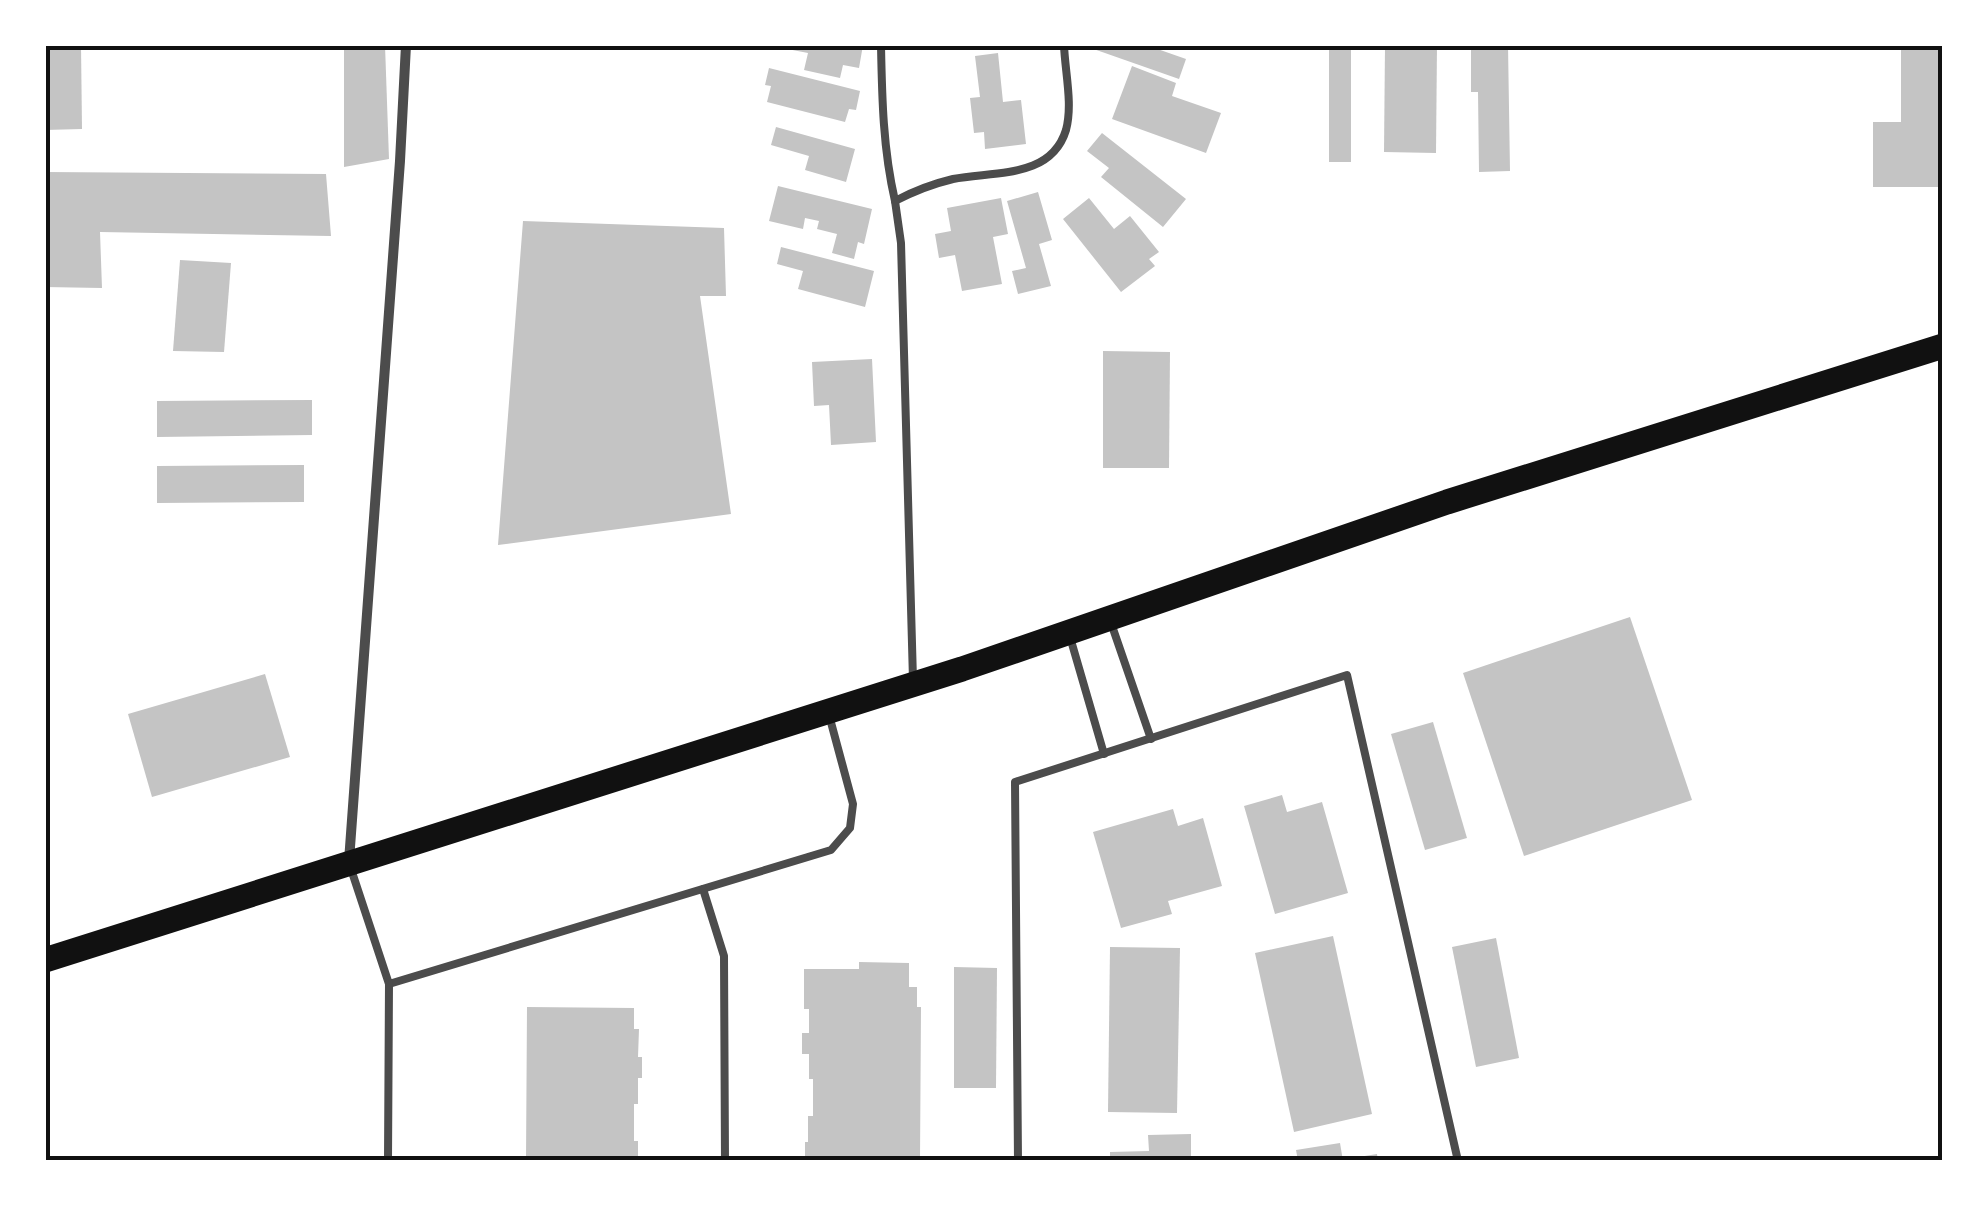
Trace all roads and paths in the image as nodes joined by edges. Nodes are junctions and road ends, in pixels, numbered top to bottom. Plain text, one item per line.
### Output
1 (406, 45) edge
2 (882, 45) edge
3 (1064, 45) edge
4 (895, 201) junction
5 (1943, 346) edge
6 (1110, 618) junction
7 (1069, 632) junction
8 (913, 684) junction
9 (828, 711) junction
10 (1151, 739) junction
11 (1104, 754) junction
12 (349, 862) junction
13 (702, 889) junction
14 (45, 960) edge
15 (389, 984) junction
16 (388, 1161) edge
17 (724, 1161) edge
18 (1018, 1161) edge
19 (1458, 1161) edge

1 - 12 street
2 - 4 lane
3 - 4 lane
4 - 8 lane
5 - 6 main road
6 - 7 main road
6 - 10 lane
7 - 8 main road
7 - 11 lane
8 - 9 main road
9 - 12 main road
9 - 13 lane
10 - 11 lane
10 - 19 lane
11 - 18 lane
12 - 14 main road
12 - 15 lane
13 - 15 lane
13 - 17 lane
15 - 16 lane

